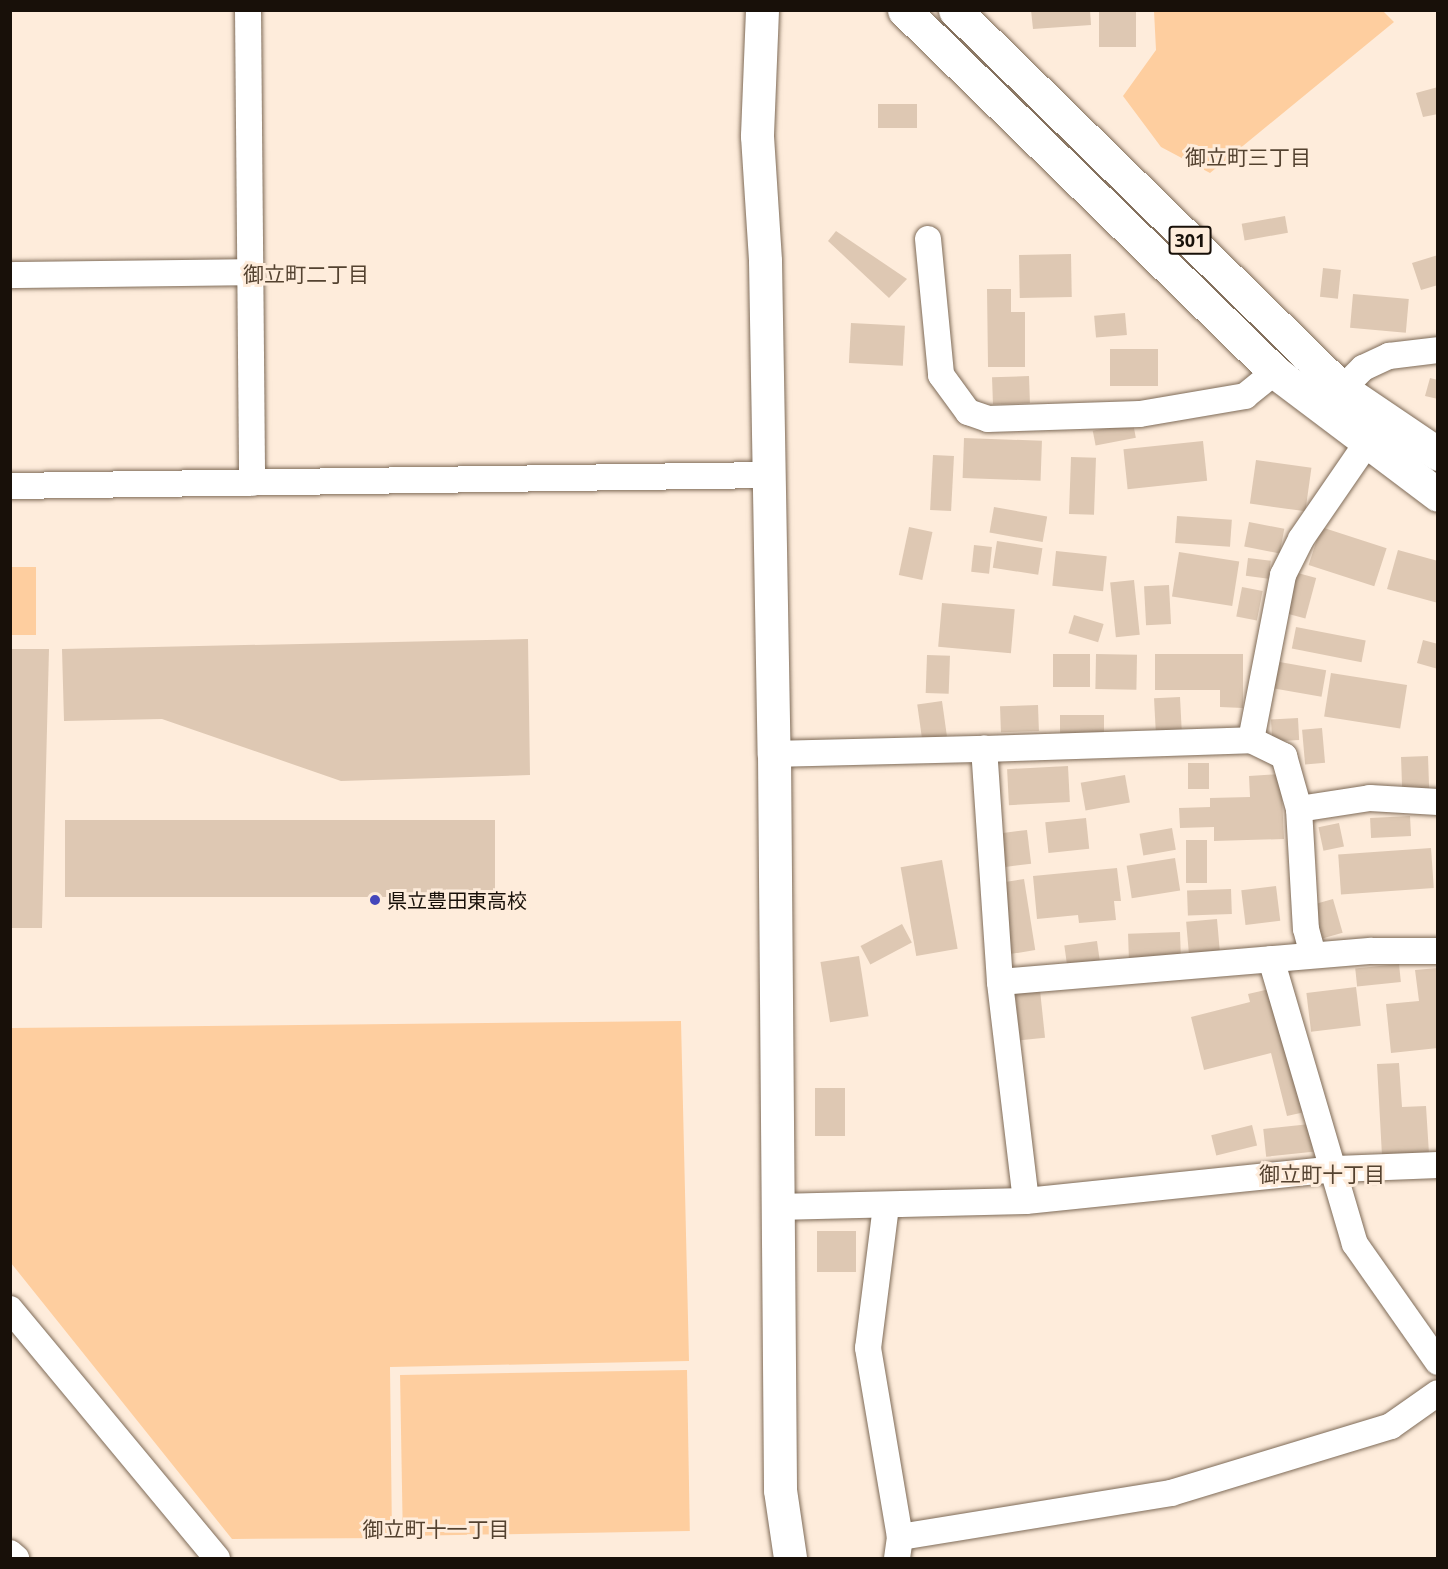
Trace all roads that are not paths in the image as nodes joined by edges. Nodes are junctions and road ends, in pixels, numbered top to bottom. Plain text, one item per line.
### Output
1 (248, 10) edge
2 (762, 10) edge
3 (904, 10) edge
4 (956, 10) edge
5 (928, 239) dead end
6 (250, 272) junction
7 (10, 275) edge
8 (1437, 350) edge
9 (1275, 372) junction
10 (1342, 388) junction
11 (1367, 443) junction
12 (1437, 454) edge
13 (768, 475) junction
14 (252, 483) junction
15 (10, 486) edge
16 (1437, 495) edge
17 (1251, 740) junction
18 (984, 749) junction
19 (774, 753) junction
20 (1437, 802) edge
21 (1299, 809) junction
22 (1437, 951) edge
23 (1313, 955) junction
24 (1271, 959) junction
25 (1000, 982) junction
26 (1437, 1165) edge
27 (1337, 1169) junction
28 (1026, 1201) junction
29 (886, 1206) junction
30 (776, 1207) junction
31 (10, 1310) edge
32 (1437, 1362) edge
33 (1435, 1400) edge
34 (899, 1548) edge
35 (10, 1553) edge
36 (15, 1558) edge
37 (218, 1558) edge
38 (790, 1558) edge

1 - 6 street
2 - 13 main road
3 - 9 main road, 301
4 - 10 main road, 301
5 - 9 street
6 - 7 street
6 - 14 street
8 - 10 street
9 - 11 main road, 301
10 - 12 main road, 301
11 - 16 main road, 301
11 - 17 street
13 - 14 street
13 - 19 main road
14 - 15 street
17 - 18 street
17 - 21 street
18 - 19 street
18 - 25 street
19 - 30 main road
20 - 21 street
21 - 23 street
22 - 23 street
23 - 24 street
24 - 25 street
24 - 27 street
25 - 28 street
26 - 27 street
27 - 28 street
27 - 32 street
28 - 29 street
29 - 30 street
29 - 34 street
30 - 38 main road
31 - 37 street
33 - 34 street
35 - 36 street

